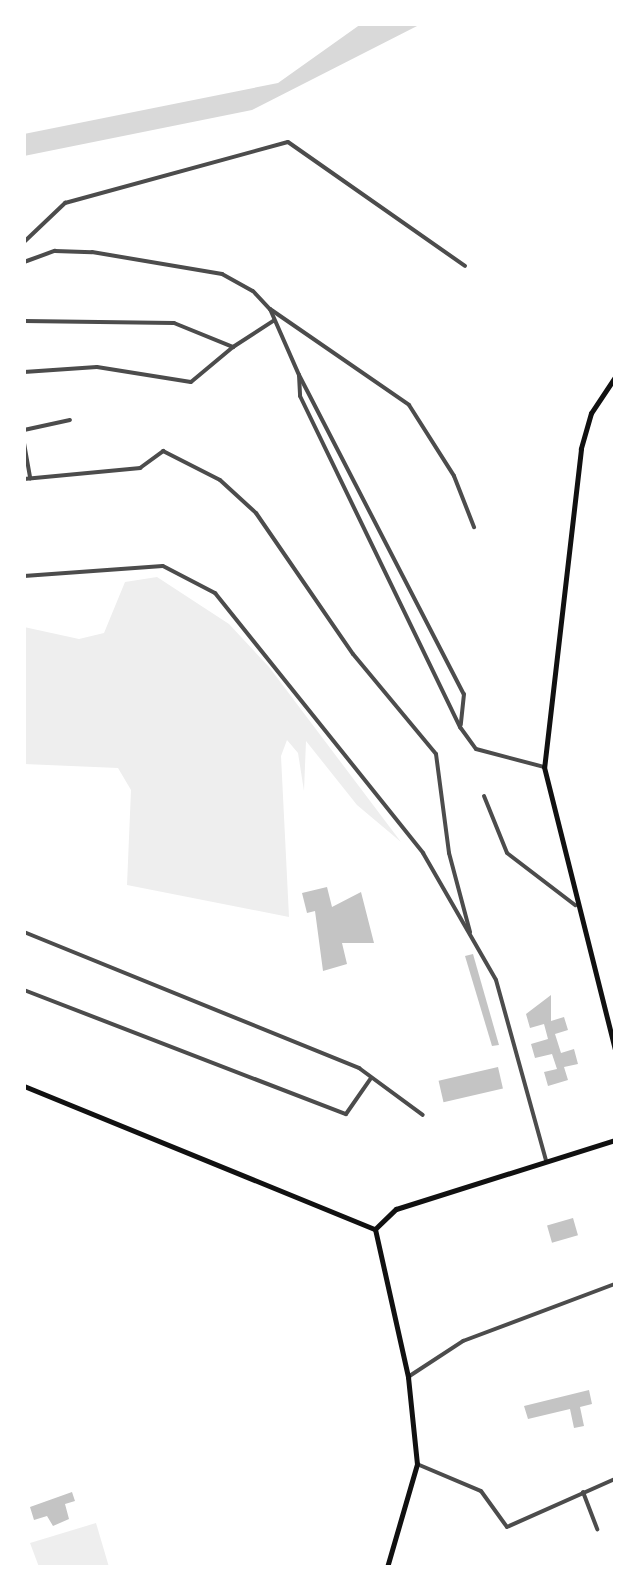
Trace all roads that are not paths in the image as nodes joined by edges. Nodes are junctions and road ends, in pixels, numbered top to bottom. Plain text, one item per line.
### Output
1 (24, 242) edge
2 (24, 262) edge
3 (465, 266) dead end
4 (270, 309) junction
5 (24, 321) edge
6 (273, 321) junction
7 (233, 347) junction
8 (24, 372) edge
9 (299, 375) junction
10 (615, 377) edge
11 (70, 420) dead end
12 (24, 430) edge
13 (24, 443) edge
14 (27, 479) edge
15 (474, 527) dead end
16 (24, 576) edge
17 (460, 727) junction
18 (544, 767) junction
19 (484, 796) dead end
20 (575, 905) junction
21 (24, 932) edge
22 (473, 944) junction
23 (24, 990) edge
24 (615, 1050) edge
25 (371, 1078) junction
26 (24, 1086) edge
27 (423, 1115) dead end
28 (615, 1140) edge
29 (546, 1160) junction
30 (375, 1229) junction
31 (615, 1284) edge
32 (408, 1377) junction
33 (417, 1464) junction
34 (615, 1479) edge
35 (583, 1492) junction
36 (597, 1529) dead end
37 (387, 1567) edge

1 - 3 street
2 - 4 street
4 - 6 street
4 - 15 street
5 - 7 street
6 - 7 street
6 - 9 street
7 - 8 street
9 - 17 street
9 - 17 street
10 - 18 main road
11 - 12 street
13 - 14 street
14 - 22 street
16 - 22 street
17 - 18 street
18 - 20 main road
19 - 20 street
20 - 24 main road
21 - 25 street
22 - 29 street
23 - 25 street
25 - 27 street
26 - 30 main road
28 - 29 main road
29 - 30 main road
30 - 32 main road
31 - 32 street
32 - 33 main road
33 - 35 street
33 - 37 main road
34 - 35 street
35 - 36 street

